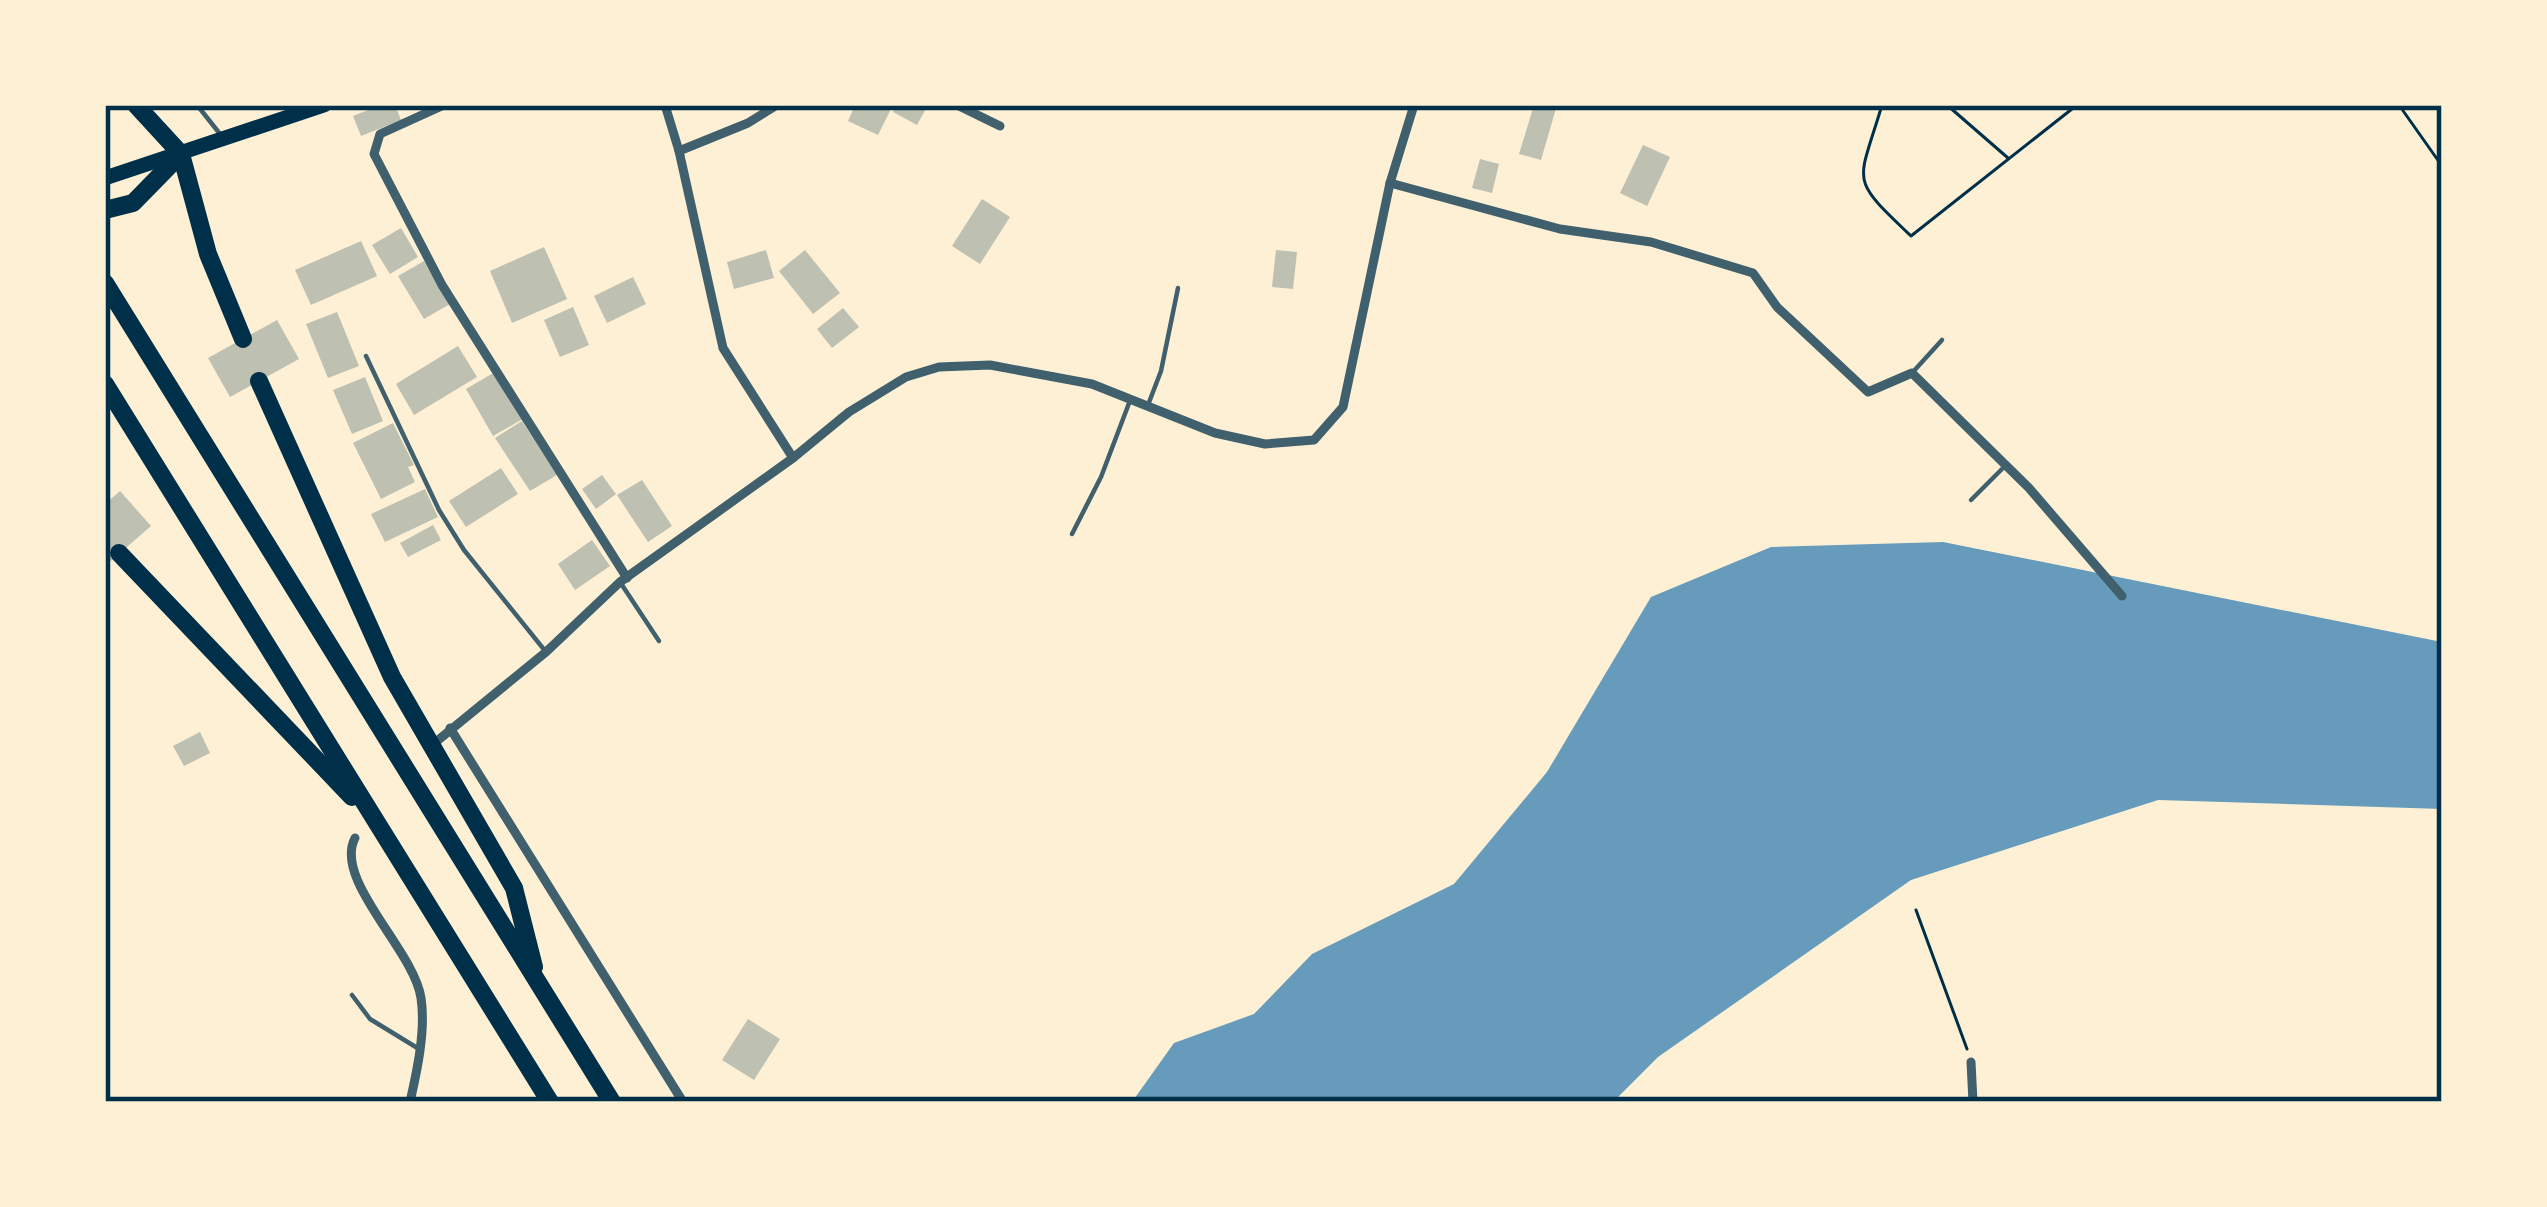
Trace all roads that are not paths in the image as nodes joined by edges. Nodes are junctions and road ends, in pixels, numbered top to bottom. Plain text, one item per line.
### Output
1 (136, 105) edge
2 (197, 105) edge
3 (324, 105) edge
4 (444, 105) edge
5 (665, 105) edge
6 (777, 105) edge
7 (957, 105) edge
8 (1414, 105) edge
9 (1000, 126) dead end
10 (224, 139) junction
11 (679, 152) junction
12 (181, 154) junction
13 (105, 178) edge
14 (1390, 183) junction
15 (105, 210) edge
16 (105, 284) edge
17 (1178, 288) dead end
18 (243, 339) dead end
19 (1942, 340) dead end
20 (366, 356) dead end
21 (1912, 373) junction
22 (260, 381) dead end
23 (105, 384) edge
24 (1132, 398) junction
25 (1148, 405) junction
26 (793, 458) junction
27 (2005, 466) junction
28 (1971, 500) dead end
29 (1072, 534) dead end
30 (119, 554) dead end
31 (624, 580) junction
32 (2122, 596) dead end
33 (659, 640) dead end
34 (546, 652) junction
35 (450, 728) junction
36 (436, 741) dead end
37 (376, 822) junction
38 (355, 838) dead end
39 (540, 989) junction
40 (352, 995) dead end
41 (419, 1049) junction
42 (1971, 1062) road end
43 (410, 1102) edge
44 (550, 1102) edge
45 (612, 1102) edge
46 (683, 1102) edge
47 (1973, 1102) edge

1 - 12 highway
2 - 10 lane
3 - 10 main road
4 - 31 street
5 - 11 street
6 - 11 street
7 - 9 street
8 - 14 street
10 - 12 main road
11 - 26 street
12 - 13 main road
12 - 15 highway
12 - 18 highway
14 - 21 street
14 - 25 street
16 - 39 highway
17 - 25 lane
19 - 21 lane
20 - 34 lane
21 - 27 street
22 - 39 highway
23 - 37 highway
24 - 25 street
24 - 26 street
24 - 29 lane
26 - 31 street
27 - 28 lane
27 - 32 street
30 - 37 highway
31 - 33 lane
31 - 34 street
34 - 35 street
35 - 36 street
35 - 46 street
37 - 44 highway
38 - 41 street
39 - 45 highway
40 - 41 lane
41 - 43 street
42 - 47 street

